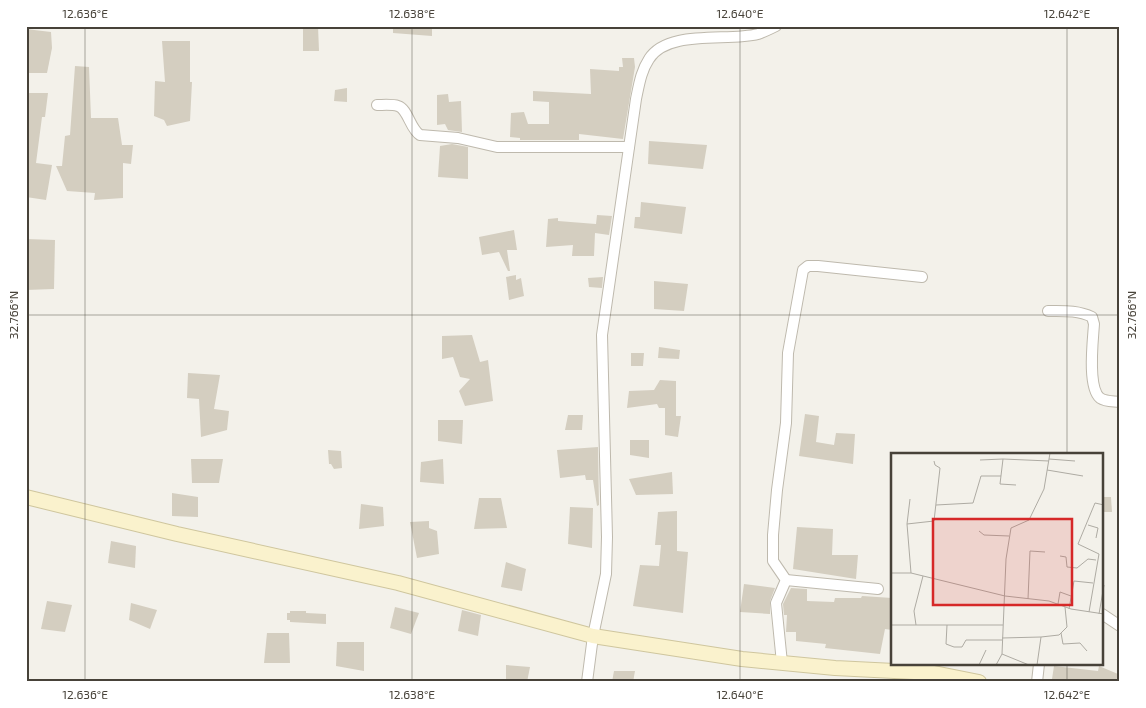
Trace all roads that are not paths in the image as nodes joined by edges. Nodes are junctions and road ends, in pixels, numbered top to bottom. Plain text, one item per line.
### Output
1 (776, 26) edge
2 (377, 106) dead end
3 (629, 147) junction
4 (922, 277) dead end
5 (1048, 311) dead end
6 (1120, 402) edge
7 (26, 497) edge
8 (786, 580) junction
9 (878, 589) dead end
10 (1104, 615) edge
11 (1120, 626) edge
12 (593, 636) junction
13 (782, 663) junction
14 (1040, 666) edge
15 (587, 682) edge
16 (980, 682) edge
17 (1038, 682) edge

1 - 3 street
2 - 3 street
3 - 12 street
4 - 8 street
5 - 6 street
7 - 12 street
8 - 9 street
8 - 13 street
10 - 11 street
12 - 13 street
12 - 15 street
13 - 16 street
14 - 17 street

